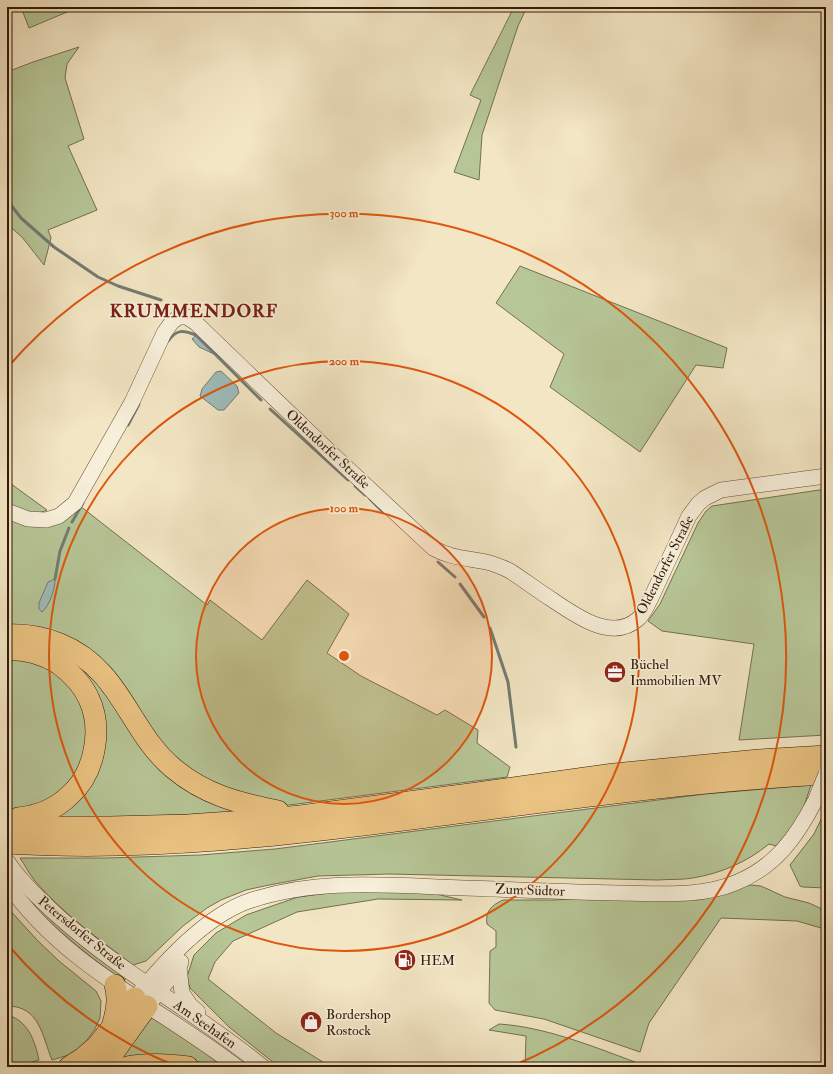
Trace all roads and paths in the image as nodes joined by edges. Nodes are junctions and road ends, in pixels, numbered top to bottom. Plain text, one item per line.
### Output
1 (826, 476) edge
2 (7, 511) edge
3 (7, 635) edge
4 (7, 650) edge
5 (826, 756) edge
6 (826, 774) edge
7 (300, 816) junction
8 (7, 819) edge
9 (7, 825) edge
10 (7, 843) edge
11 (90, 845) junction
12 (8, 867) edge
13 (190, 940) junction
14 (179, 967) junction
15 (115, 985) junction
16 (147, 995) junction
17 (111, 1029) junction
18 (218, 1033) junction
19 (69, 1067) edge
20 (99, 1067) edge
21 (127, 1067) edge
22 (188, 1067) edge
23 (237, 1067) edge
24 (263, 1067) edge

1 - 2 street, Oldendorfer Straße
3 - 7 highway
4 - 8 highway
5 - 7 highway
6 - 11 highway
6 - 13 street, Zum Südtor, bridge
7 - 9 highway
10 - 11 highway
11 - 12 highway
12 - 15 street, Petersdorfer Straße
12 - 16 street, Petersdorfer Straße
13 - 14 street, Zum Südtor
13 - 16 street, Zum Südtor
14 - 16 street, Zum Südtor
14 - 18 street
15 - 16 street, Petersdorfer Straße
15 - 17 highway
16 - 17 highway
16 - 18 street, Am Seehafen
16 - 20 highway
16 - 23 street, Am Seehafen
17 - 19 highway
18 - 24 street, Am Seehafen
21 - 22 highway

